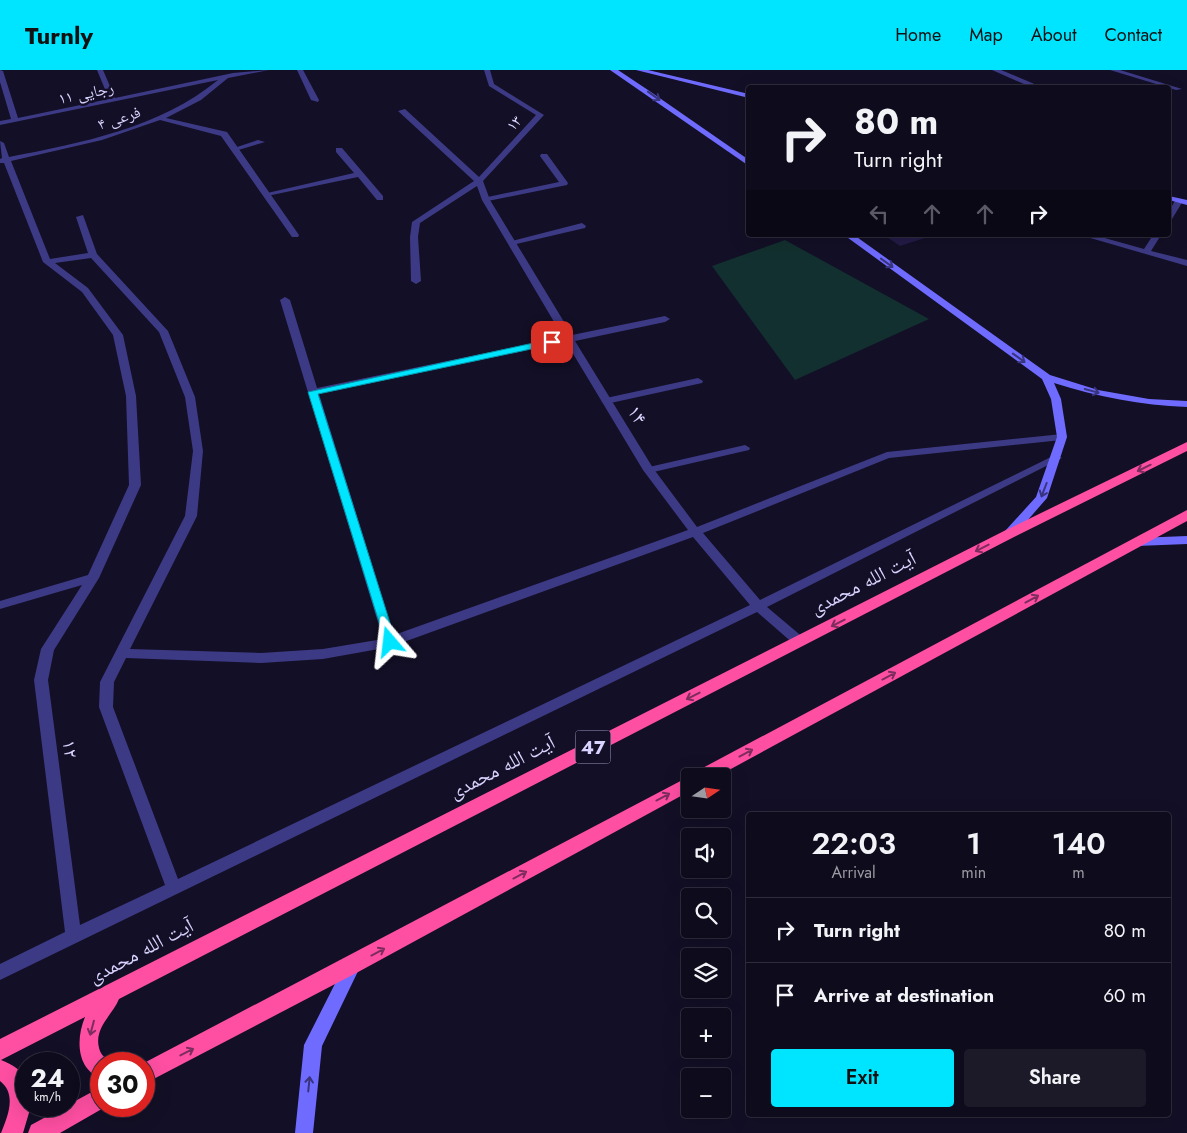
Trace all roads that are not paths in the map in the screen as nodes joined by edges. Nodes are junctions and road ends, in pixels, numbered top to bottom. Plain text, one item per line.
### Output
1 (100, 70) edge
2 (266, 70) edge
3 (300, 70) edge
4 (488, 70) edge
5 (613, 70) edge
6 (640, 70) edge
7 (995, 70) edge
8 (1113, 70) edge
9 (0, 71) edge
10 (228, 76) junction
11 (1033, 85) edge
12 (1164, 85) edge
13 (1171, 87) edge
14 (1178, 89) dead end
15 (746, 95) edge
16 (315, 100) dead end
17 (113, 101) junction
18 (402, 111) dead end
19 (159, 118) junction
20 (15, 120) junction
21 (0, 123) edge
22 (261, 142) dead end
23 (0, 143) edge
24 (235, 149) junction
25 (339, 150) dead end
26 (544, 156) dead end
27 (3, 160) edge
28 (746, 162) edge
29 (360, 174) junction
30 (479, 181) junction
31 (267, 194) junction
32 (380, 198) dead end
33 (486, 200) junction
34 (1183, 202) edge
35 (1171, 215) edge
36 (80, 217) dead end
37 (582, 226) dead end
38 (295, 235) dead end
39 (851, 237) edge
40 (1091, 237) edge
41 (1156, 237) edge
42 (512, 242) junction
43 (1146, 252) junction
44 (93, 255) junction
45 (47, 262) junction
46 (1187, 263) edge
47 (416, 281) dead end
48 (285, 300) dead end
49 (665, 318) dead end
50 (570, 338) junction
51 (1046, 377) junction
52 (698, 381) dead end
53 (313, 392) junction
54 (606, 401) junction
55 (1187, 404) edge
56 (1062, 437) junction
57 (1187, 446) edge
58 (745, 448) dead end
59 (1057, 458) junction
60 (649, 470) junction
61 (1187, 515) edge
62 (695, 532) junction
63 (1009, 534) junction
64 (1187, 540) edge
65 (1137, 542) junction
66 (93, 578) junction
67 (0, 605) edge
68 (758, 606) junction
69 (390, 642) junction
70 (800, 642) junction
71 (121, 653) junction
72 (718, 768) edge
73 (681, 788) edge
74 (174, 889) junction
75 (74, 937) junction
76 (353, 965) junction
77 (0, 972) edge
78 (116, 991) junction
79 (0, 1050) edge
80 (90, 1052) edge
81 (155, 1068) edge
82 (0, 1070) edge
83 (90, 1104) edge
84 (12, 1133) edge
85 (38, 1133) edge
86 (304, 1133) edge

1 - 17 street
2 - 10 street, رجایی ۱۱
3 - 16 street
4 - 30 street, ۱۳
5 -> 28 street
6 - 15 street
7 - 11 street
8 - 12 street
9 - 20 street
10 - 17 street, رجایی ۱۱
10 - 19 street, فرعی ۴
13 - 14 street
17 - 20 street, رجایی ۱۱
18 - 30 street
19 - 24 street
19 - 27 street, فرعی ۴
20 - 21 street, رجایی ۱۱
22 - 24 street
23 - 27 street
24 - 31 street
25 - 29 street
26 - 33 street
27 - 45 street
29 - 31 street
29 - 32 street
30 - 33 street, ۱۴
30 - 47 street
31 - 38 street
33 - 42 street, ۱۴
34 - 35 street
36 - 44 street
37 - 42 street
39 -> 51 street
40 - 43 street
41 - 43 street
42 - 50 street, ۱۴
43 - 46 street
44 - 45 street
44 - 71 street
45 - 66 street, ۱۲
48 - 53 street
49 - 50 street
50 - 53 street
50 - 54 street, ۱۴
51 -> 55 street
51 - 56 street
52 - 54 street
53 - 69 street
54 - 60 street, ۱۴
56 - 59 street
56 - 62 street
57 -> 63 highway, آیت الله محمدی / 47
58 - 60 street
59 -> 63 street
59 - 68 street
60 - 62 street, ۱۴
61 - 65 highway
62 - 68 street, ۱۴
62 - 69 street
63 -> 70 highway, آیت الله محمدی / 47
64 - 65 street
72 -> 65 highway
66 - 67 street
66 - 75 street, ۱۲
68 - 70 street, ۱۴
68 - 74 street
69 - 71 street
70 -> 78 highway, آیت الله محمدی / 47
71 - 74 street
76 -> 73 highway
74 - 75 street
75 - 77 street
81 -> 76 highway
86 -> 76 street
78 - 79 highway, آیت الله محمدی / 47
78 -> 80 highway
82 - 84 highway
83 - 85 highway

